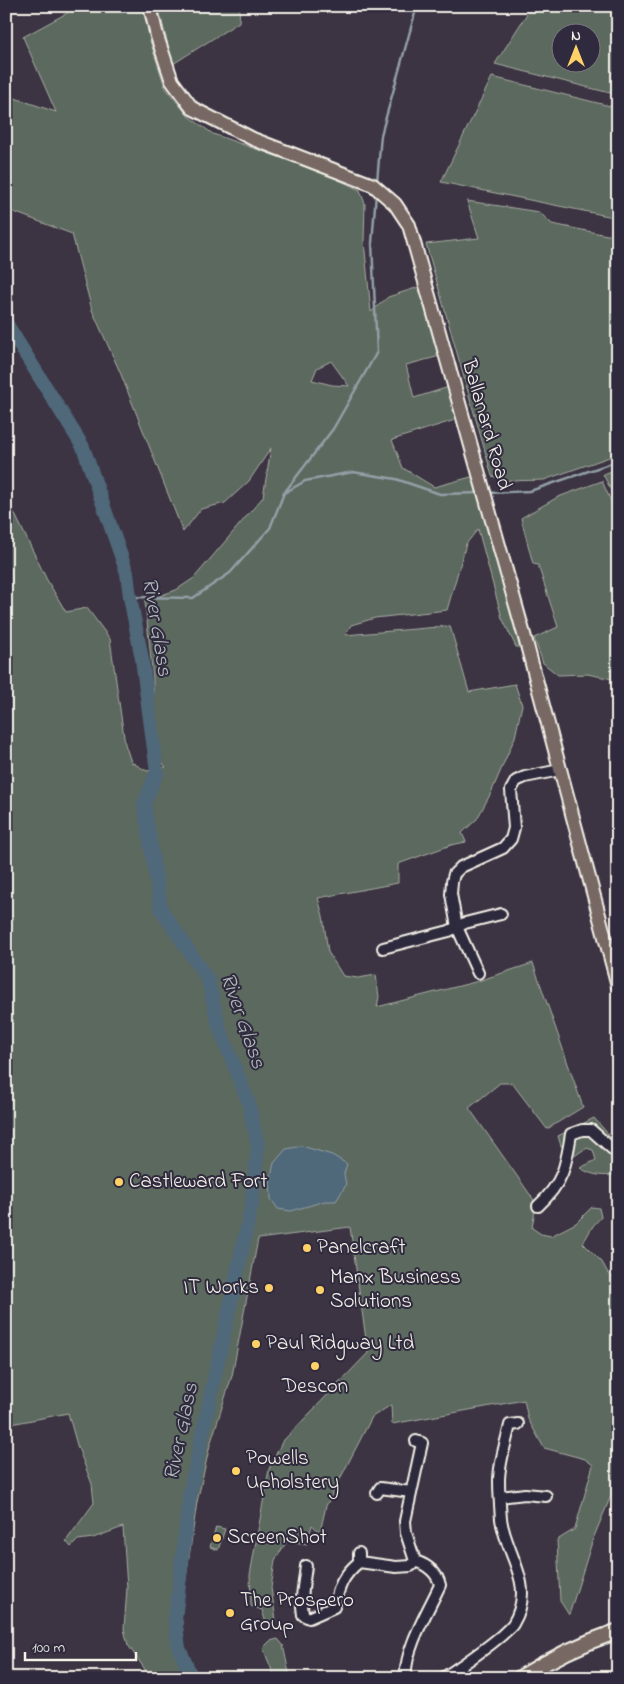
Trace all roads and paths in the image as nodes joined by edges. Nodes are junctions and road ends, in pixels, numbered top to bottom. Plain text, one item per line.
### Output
1 (150, 6) edge
2 (560, 770) junction
3 (500, 914) dead end
4 (457, 927) junction
5 (382, 948) dead end
6 (478, 973) dead end
7 (618, 986) edge
8 (618, 1154) edge
9 (538, 1206) dead end
10 (518, 1424) dead end
11 (416, 1441) dead end
12 (379, 1488) dead end
13 (411, 1492) junction
14 (500, 1496) junction
15 (546, 1496) dead end
16 (415, 1561) junction
17 (306, 1566) dead end
18 (618, 1631) edge
19 (406, 1678) edge
20 (443, 1678) edge
21 (520, 1678) edge

1 - 2 main road, Ballanard Road
2 - 4 street
2 - 7 main road, Ballanard Road
3 - 4 street
4 - 5 street
4 - 6 street
8 - 9 street
10 - 14 street
11 - 13 street
12 - 13 street
13 - 16 street
14 - 15 street
14 - 20 street
16 - 17 street
16 - 19 street
18 - 21 highway

